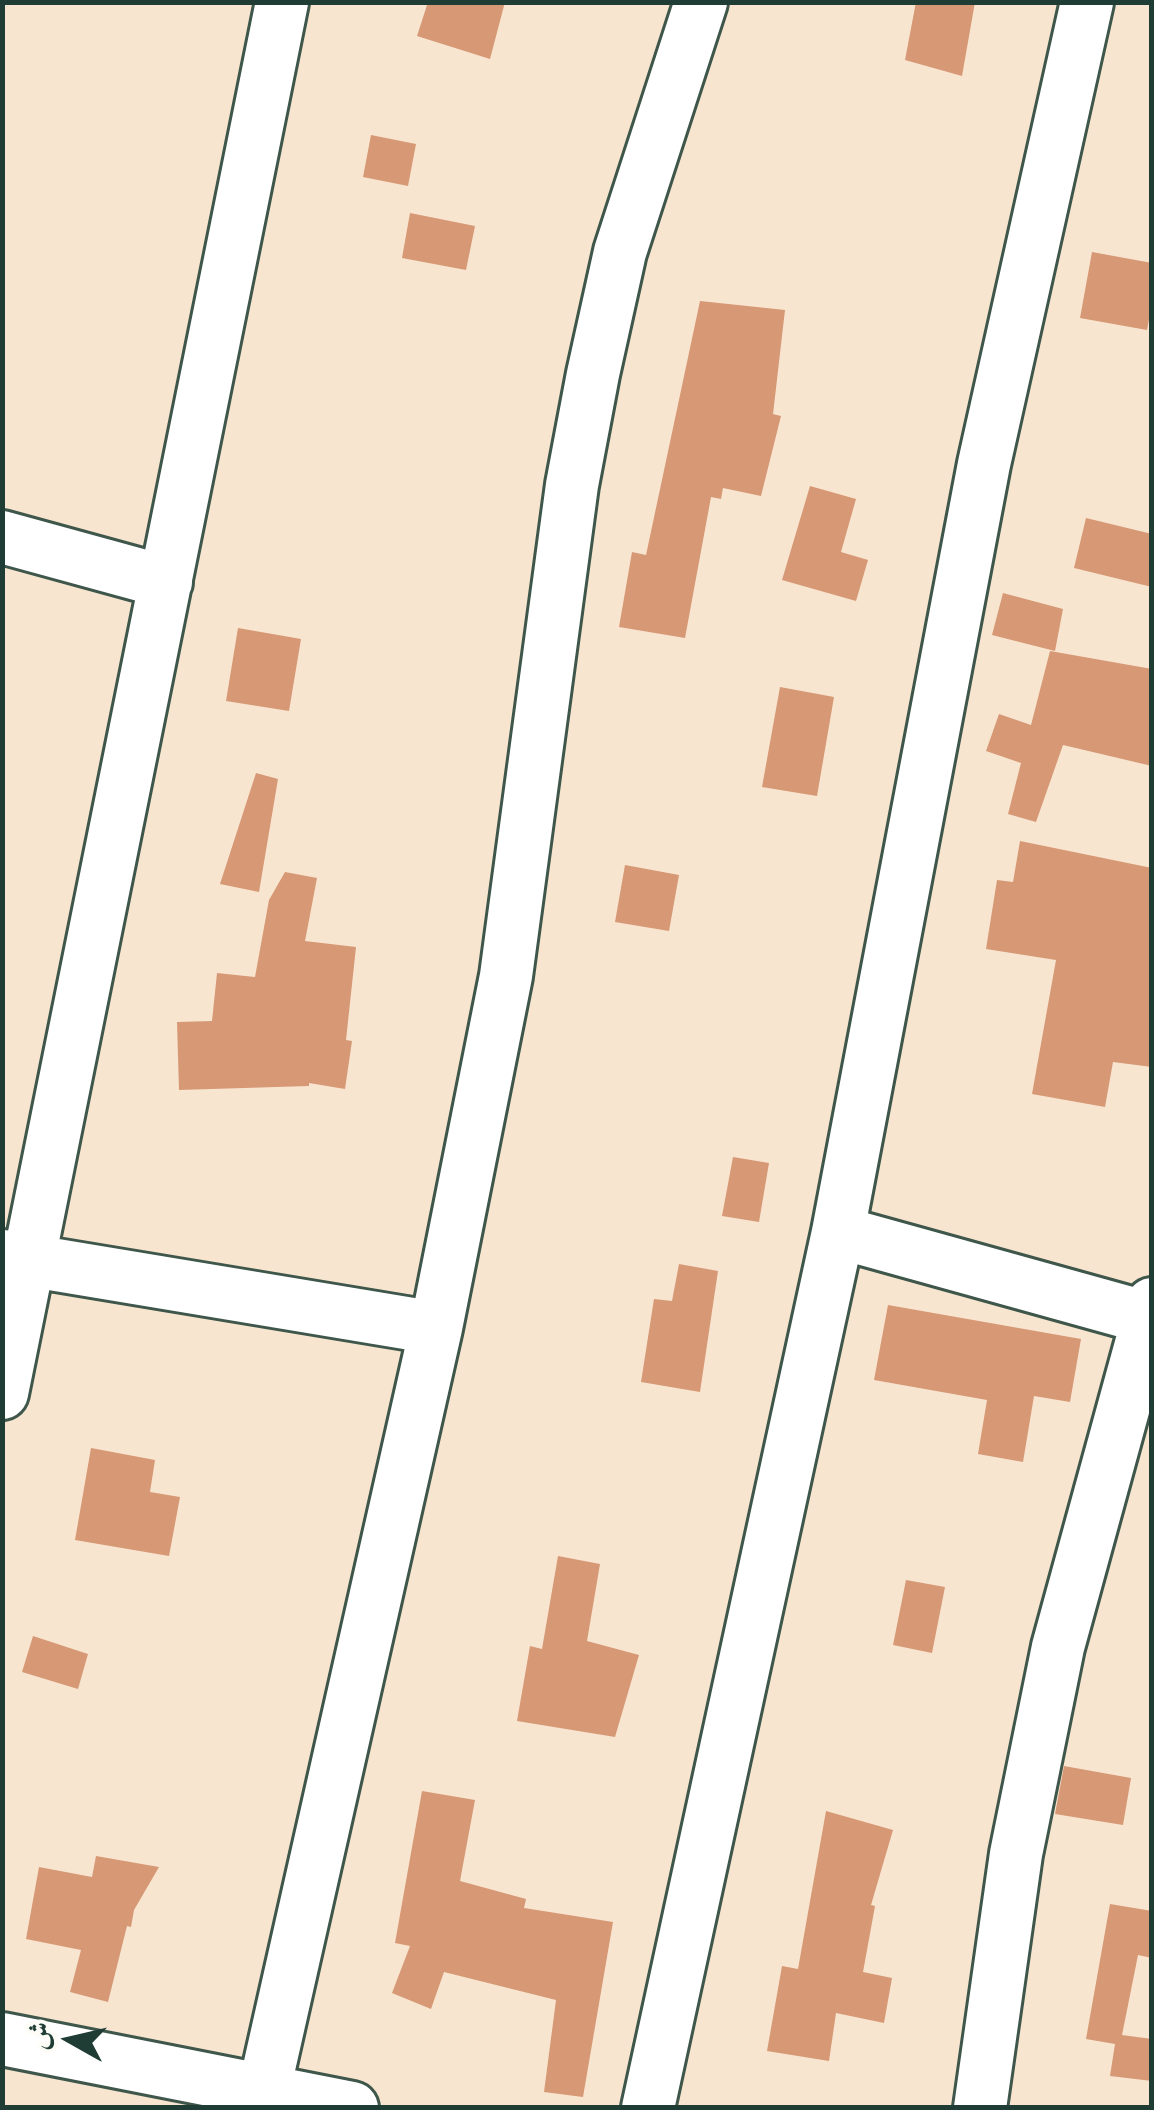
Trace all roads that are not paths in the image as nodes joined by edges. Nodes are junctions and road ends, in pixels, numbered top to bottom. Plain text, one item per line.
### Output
1 (282, 2) edge
2 (700, 2) edge
3 (1087, 2) edge
4 (2, 536) edge
5 (166, 582) junction
6 (838, 1232) junction
7 (16, 1259) edge
8 (1150, 1311) edge
9 (436, 1328) junction
10 (2, 1393) edge
11 (2, 2039) edge
12 (262, 2099) edge
13 (352, 2108) edge
14 (648, 2108) edge
15 (980, 2108) edge

1 - 5 street
2 - 9 street
3 - 6 street
4 - 5 street
5 - 7 street
6 - 8 street
6 - 14 street
7 - 9 street
7 - 10 street
8 - 15 street
9 - 12 street
11 - 12 street
12 - 13 street

